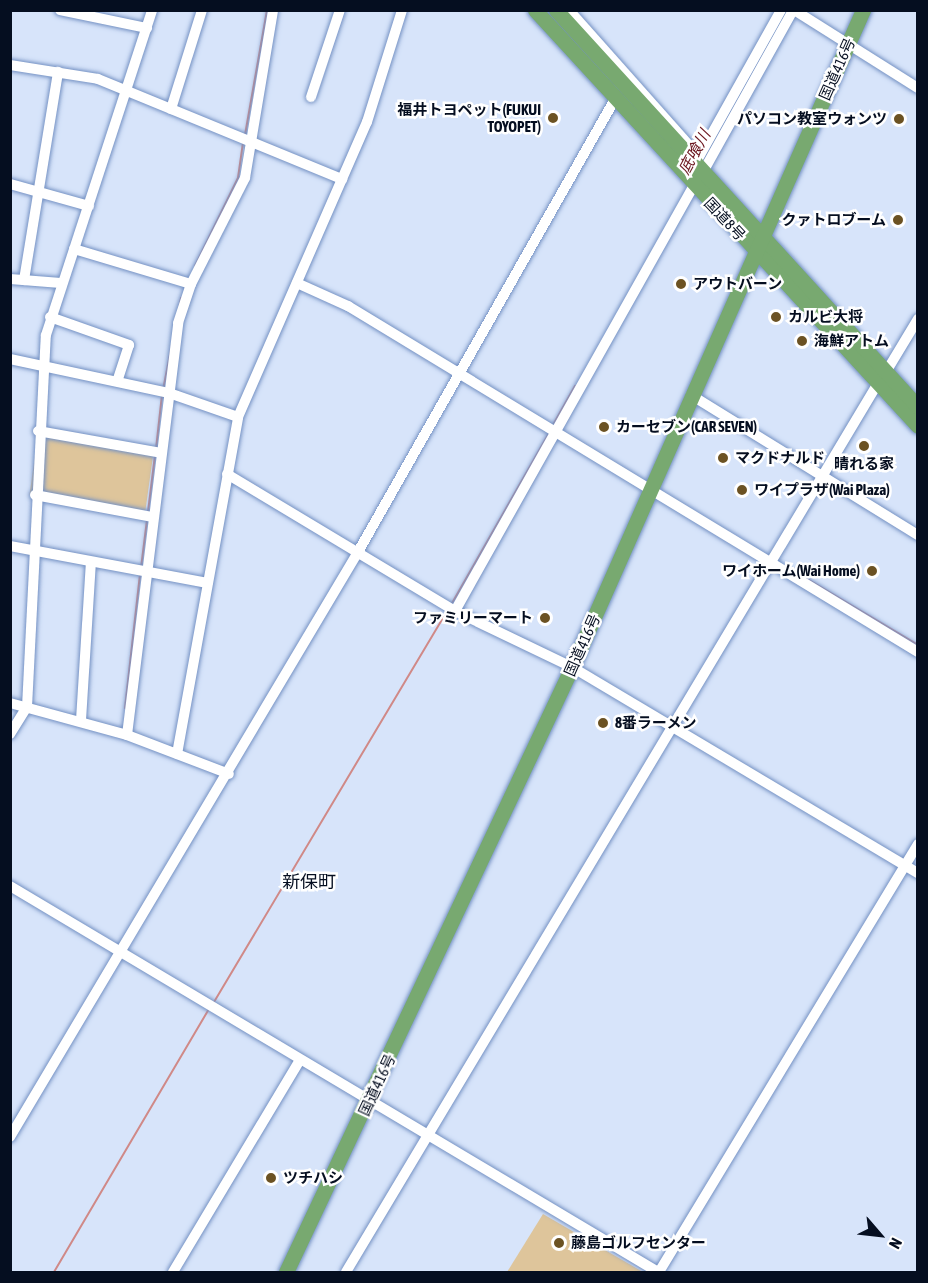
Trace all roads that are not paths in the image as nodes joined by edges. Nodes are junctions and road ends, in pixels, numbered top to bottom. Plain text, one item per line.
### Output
1 (60, 10) edge
2 (152, 10) edge
3 (202, 10) edge
4 (273, 10) edge
5 (340, 10) edge
6 (402, 10) edge
7 (535, 10) edge
8 (781, 10) edge
9 (794, 10) edge
10 (863, 10) edge
11 (566, 11) edge
12 (107, 13) edge
13 (147, 28) junction
14 (848, 44) junction
15 (10, 65) edge
16 (58, 72) junction
17 (918, 88) edge
18 (129, 92) junction
19 (311, 97) dead end
20 (615, 99) junction
21 (171, 109) junction
22 (250, 141) junction
23 (700, 168) junction
24 (342, 179) junction
25 (10, 184) edge
26 (38, 192) junction
27 (89, 206) junction
28 (762, 236) junction
29 (74, 249) junction
30 (755, 251) junction
31 (10, 279) edge
32 (24, 280) junction
33 (61, 283) junction
34 (297, 283) junction
35 (191, 284) junction
36 (50, 317) junction
37 (918, 319) edge
38 (10, 359) edge
39 (44, 364) junction
40 (458, 374) junction
41 (882, 378) junction
42 (117, 381) junction
43 (169, 393) junction
44 (691, 395) junction
45 (918, 407) edge
46 (238, 417) junction
47 (918, 426) edge
48 (38, 431) junction
49 (555, 434) junction
50 (161, 453) junction
51 (227, 474) junction
52 (823, 474) junction
53 (650, 493) junction
54 (35, 495) junction
55 (153, 517) junction
56 (918, 535) edge
57 (10, 546) edge
58 (32, 550) junction
59 (358, 552) junction
60 (91, 562) junction
61 (769, 563) junction
62 (147, 572) junction
63 (208, 583) junction
64 (455, 611) junction
65 (918, 652) edge
66 (572, 667) junction
67 (10, 703) edge
68 (27, 707) junction
69 (81, 720) junction
70 (671, 726) junction
71 (10, 734) edge
72 (127, 735) junction
73 (177, 754) junction
74 (229, 774) junction
75 (918, 844) edge
76 (905, 865) junction
77 (918, 873) edge
78 (10, 886) edge
79 (122, 953) junction
80 (300, 1060) junction
81 (370, 1102) junction
82 (428, 1136) junction
83 (10, 1137) edge
84 (173, 1272) edge
85 (286, 1272) edge
86 (346, 1272) edge
87 (658, 1272) edge

1 - 12 street
2 - 13 street
3 - 21 street
4 - 22 street
5 - 19 street
6 - 24 street
7 - 20 highway, 国道8号
8 - 23 street
9 - 14 street
9 - 23 street
10 - 14 highway, 国道416号
11 - 23 highway, 国道8号
12 - 13 street
13 - 18 street
14 - 17 street
14 - 28 highway, 国道416号
15 - 16 street
16 - 18 street
16 - 26 street
18 - 21 street
18 - 27 street
20 - 23 highway, 国道8号
20 - 40 street
21 - 22 street
22 - 24 street
22 - 35 street
23 - 28 highway, 国道8号
23 - 30 highway, 国道8号
23 - 49 street
24 - 34 street
25 - 26 street
26 - 27 street
26 - 32 street
27 - 29 street
28 - 30 highway, 国道416号
28 - 41 highway, 国道8号
29 - 33 street
29 - 35 street
30 - 41 highway, 国道8号
30 - 44 highway, 国道416号
31 - 32 street
32 - 33 street
33 - 36 street
34 - 40 street
34 - 46 street
35 - 43 street
36 - 39 street
36 - 42 street
37 - 41 street
38 - 39 street
39 - 42 street
39 - 48 street
40 - 49 street
40 - 59 street
41 - 45 highway, 国道8号
41 - 47 highway, 国道8号
41 - 52 street
42 - 43 street
43 - 46 street
43 - 50 street
44 - 52 street
44 - 53 highway, 国道416号
46 - 51 street
48 - 50 street
48 - 54 street
49 - 53 street
49 - 64 street
50 - 55 street
51 - 59 street
51 - 63 street
52 - 56 street
52 - 61 street
53 - 61 street
53 - 66 highway, 国道416号
54 - 55 street
54 - 58 street
55 - 62 street
57 - 58 street
58 - 60 street
58 - 68 street
59 - 64 street
59 - 74 street
60 - 62 street
60 - 69 street
61 - 65 street
61 - 70 street
62 - 63 street
62 - 72 street
63 - 73 street
64 - 66 street
66 - 70 street
66 - 81 highway, 国道416号
67 - 68 street
68 - 69 street
68 - 71 street
69 - 72 street
70 - 76 street
70 - 82 street
72 - 73 street
73 - 74 street
74 - 79 street
75 - 76 street
76 - 77 street
76 - 87 street
78 - 79 street
79 - 80 street
79 - 83 street
80 - 81 street
80 - 84 street
81 - 82 street
81 - 85 highway, 国道416号
82 - 86 street
82 - 87 street

